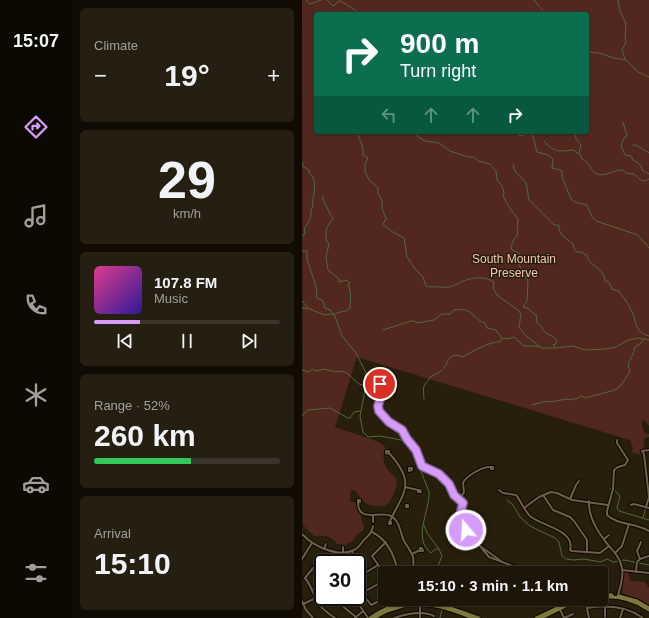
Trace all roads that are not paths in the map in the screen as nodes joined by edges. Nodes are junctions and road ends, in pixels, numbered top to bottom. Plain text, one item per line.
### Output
1 (375, 378) dead end
2 (617, 440) dead end
3 (649, 450) edge
4 (389, 453) dead end
5 (491, 467) dead end
6 (409, 470) dead end
7 (403, 473) junction
8 (579, 481) dead end
9 (405, 487) junction
10 (418, 490) dead end
11 (499, 490) dead end
12 (543, 495) junction
13 (460, 499) junction
14 (570, 499) junction
15 (589, 501) junction
16 (358, 502) dead end
17 (401, 502) junction
18 (406, 505) dead end
19 (608, 505) junction
20 (631, 505) dead end
21 (524, 508) junction
22 (647, 508) edge
23 (373, 515) junction
24 (392, 517) junction
25 (390, 521) dead end
26 (373, 522) dead end
27 (629, 524) junction
28 (373, 526) dead end
29 (649, 531) edge
30 (372, 532) junction
31 (302, 534) edge
32 (609, 535) dead end
33 (604, 539) junction
34 (386, 542) junction
35 (640, 542) dead end
36 (312, 543) junction
37 (326, 544) dead end
38 (478, 545) junction
39 (609, 546) junction
40 (343, 547) dead end
41 (324, 549) junction
42 (420, 550) dead end
43 (352, 551) junction
44 (587, 551) junction
45 (302, 552) edge
46 (343, 552) junction
47 (615, 553) junction
48 (305, 554) junction
49 (353, 554) edge
50 (412, 554) junction
51 (494, 554) junction
52 (649, 556) edge
53 (491, 558) junction
54 (302, 559) edge
55 (640, 559) junction
56 (504, 563) junction
57 (378, 565) joint
58 (396, 566) edge
59 (414, 566) edge
60 (512, 566) edge
61 (314, 567) edge
62 (622, 570) junction
63 (366, 572) edge
64 (636, 572) junction
65 (649, 573) edge
66 (378, 583) edge
67 (366, 590) edge
68 (314, 593) edge
69 (608, 596) edge
70 (618, 597) junction
71 (366, 598) edge
72 (314, 599) edge
73 (302, 602) edge
74 (378, 602) edge
75 (321, 606) edge
76 (342, 606) edge
77 (360, 606) edge
78 (401, 606) edge
79 (421, 606) edge
80 (442, 606) joint
81 (563, 606) edge
82 (565, 606) edge
83 (605, 606) junction
84 (394, 607) junction
85 (559, 608) junction
86 (587, 608) joint
87 (623, 609) junction
88 (649, 609) edge
89 (363, 611) junction
90 (420, 613) junction
91 (572, 614) dead end
92 (434, 616) dead end
93 (356, 617) edge
94 (605, 617) edge
95 (313, 618) edge
96 (335, 618) edge
97 (369, 618) edge
98 (374, 618) edge
99 (394, 618) edge
100 (420, 618) edge
101 (473, 618) edge
102 (480, 618) edge
103 (536, 618) edge
104 (541, 618) edge
105 (564, 618) edge
106 (589, 618) edge
107 (620, 618) edge
108 (643, 618) edge

1 - 13 street
2 - 19 street
3 - 22 street
4 - 7 street
5 - 13 street
6 - 7 street
7 - 9 street
8 - 14 street
9 - 10 street
9 - 17 street
11 - 21 street
12 - 14 street
12 - 21 street
12 - 44 street
13 - 38 street
14 - 15 street
15 - 19 street
15 - 33 street
16 - 23 street
17 - 18 street
17 - 24 street
19 - 27 street
20 - 22 street
21 - 44 street
23 - 24 street
23 - 26 street
24 - 25 street
24 - 50 street
27 - 29 street
27 - 47 street
28 - 30 street
30 - 34 street
30 - 43 street
31 - 36 street
32 - 33 street
33 - 39 street
34 - 57 street
34 - 58 street
35 - 55 street
36 - 41 street
36 - 48 street
37 - 41 street
38 - 51 street
38 - 53 street
39 - 44 street
39 - 47 street
40 - 46 street
41 - 46 street
42 - 50 street
43 - 46 street
43 - 49 street
45 - 48 street
47 - 62 street
48 - 54 street
50 - 59 street
51 - 53 street
51 - 56 street
52 - 55 street
53 - 56 street
55 - 64 street
56 - 60 street
57 - 63 street
61 - 68 street
62 - 64 street
62 - 70 street
64 - 65 street
66 - 67 street
69 - 70 main road
70 - 88 main road
71 - 74 street
72 - 73 street
73 - 95 street
75 - 96 street
76 - 93 street
77 - 89 street
78 - 84 main road
79 - 90 street
80 - 101 main road
80 - 102 main road
81 - 85 main road
82 - 85 main road
83 - 86 street
83 - 87 street
83 - 94 street
84 - 97 main road
84 - 98 main road
85 - 103 main road
85 - 104 main road
85 - 105 street
86 - 106 street
87 - 107 street
87 - 108 street
89 - 93 street
89 - 97 street
90 - 92 street
90 - 99 street
90 - 100 street
91 - 105 street

